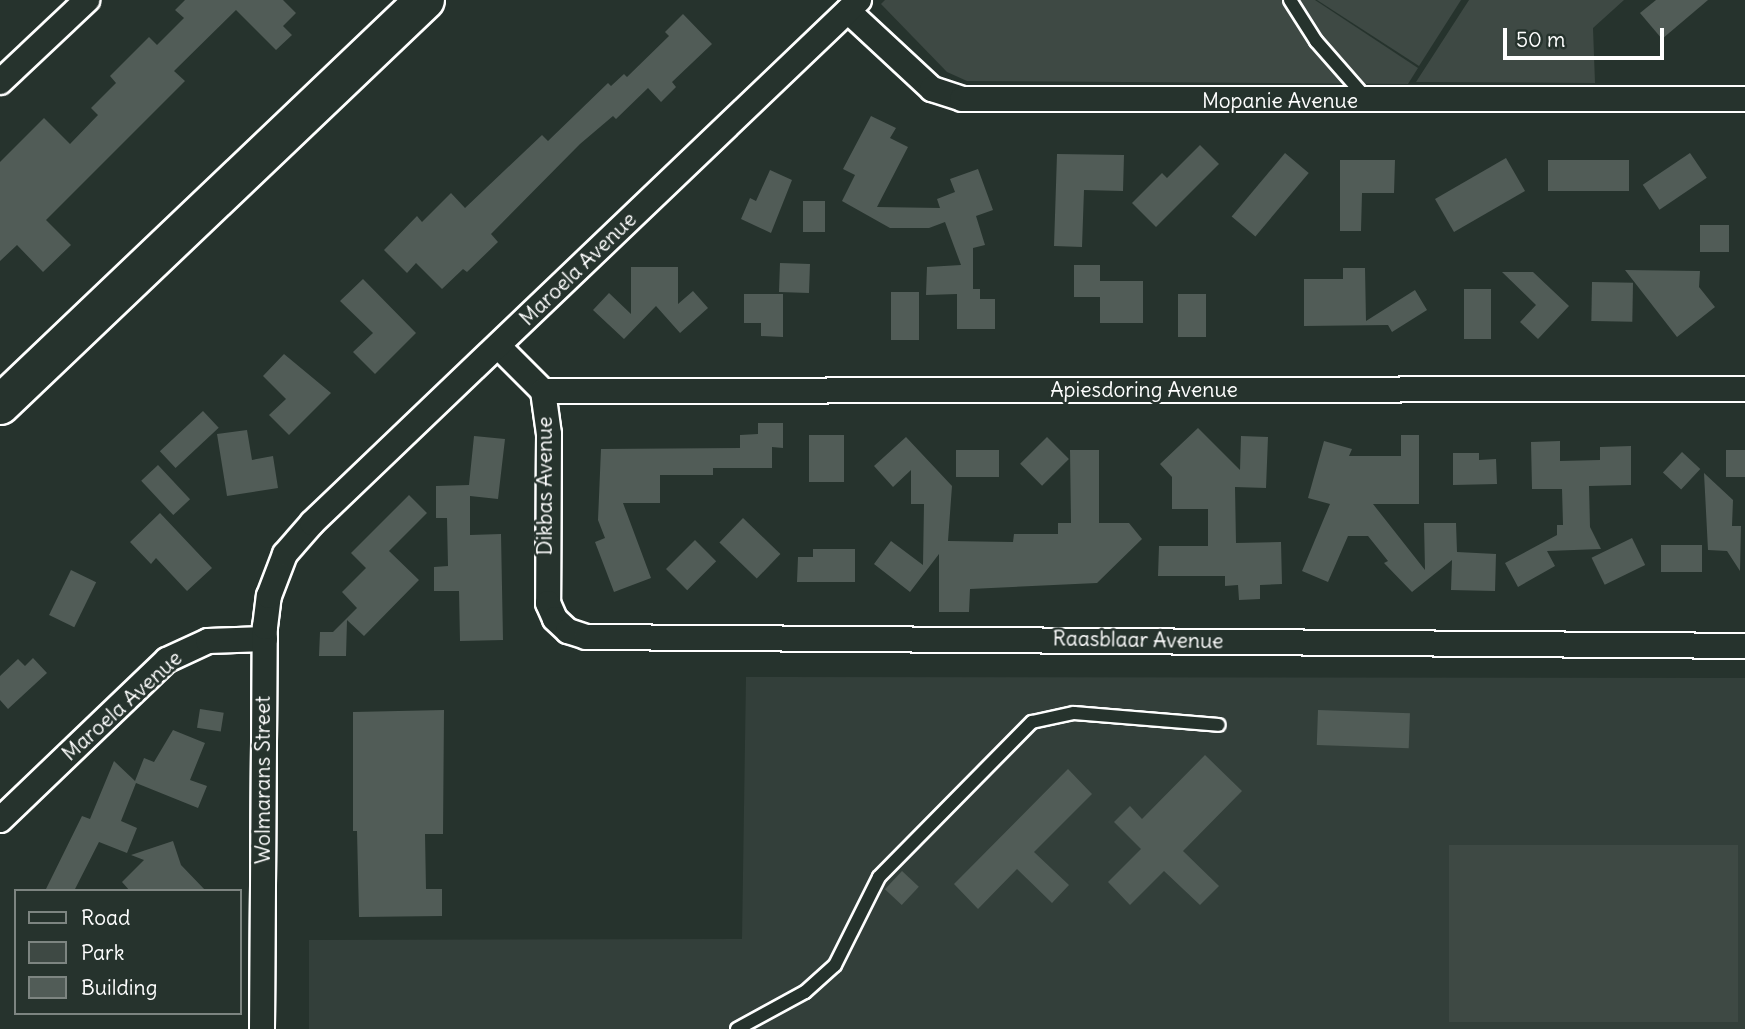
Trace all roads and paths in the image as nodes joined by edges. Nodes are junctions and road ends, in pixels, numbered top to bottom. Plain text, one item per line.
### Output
1 (87, 0) edge
2 (425, 0) edge
3 (1290, 0) edge
4 (854, 6) edge
5 (0, 82) edge
6 (1745, 99) edge
7 (1368, 101) junction
8 (498, 346) junction
9 (1745, 389) edge
10 (542, 391) junction
11 (0, 405) edge
12 (296, 538) joint
13 (548, 603) joint
14 (265, 639) junction
15 (1745, 646) edge
16 (1219, 725) dead end
17 (0, 820) edge
18 (261, 1029) edge
19 (737, 1029) edge

1 - 5 street
2 - 11 highway
3 - 7 lane
4 - 7 street, Mopanie Avenue
4 - 8 street, Maroela Avenue
6 - 7 street, Mopanie Avenue
8 - 10 street, Dikbas Avenue
8 - 12 street, Maroela Avenue
9 - 10 street, Apiesdoring Avenue
10 - 13 street, Dikbas Avenue
12 - 14 street, Wolmarans Street
13 - 15 street, Raasblaar Avenue
14 - 17 street, Maroela Avenue
14 - 18 street, Wolmarans Street
16 - 19 lane

